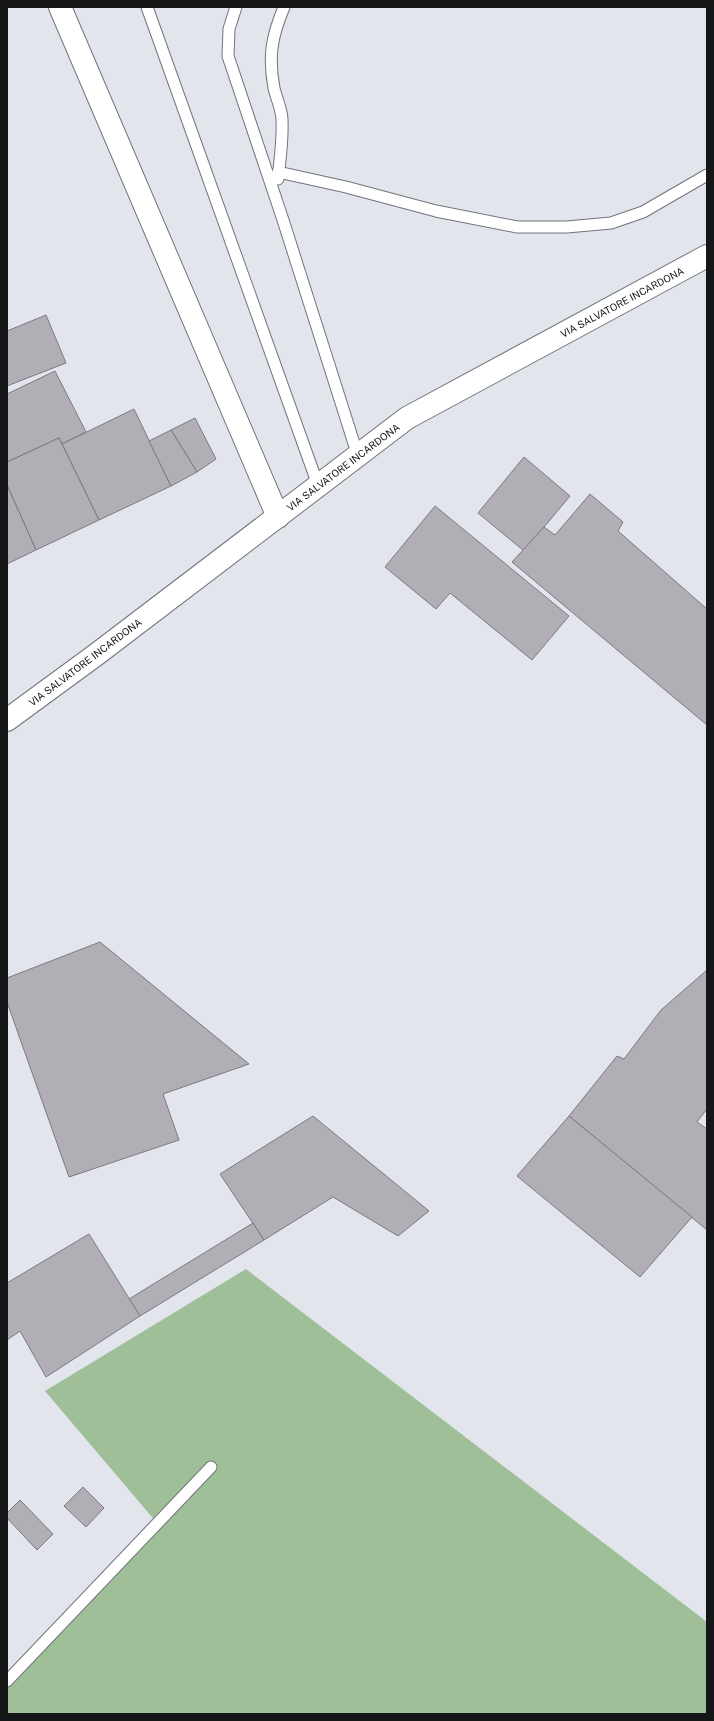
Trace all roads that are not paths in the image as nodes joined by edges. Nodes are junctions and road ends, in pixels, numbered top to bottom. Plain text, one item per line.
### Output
1 (60, 7) edge
2 (147, 7) edge
3 (236, 7) edge
4 (284, 7) edge
5 (278, 172) junction
6 (707, 175) edge
7 (275, 197) junction
8 (707, 256) edge
9 (358, 456) junction
10 (318, 485) junction
11 (278, 517) junction
12 (7, 720) edge
13 (211, 1467) dead end
14 (7, 1681) edge

1 - 11 street
2 - 10 lane
3 - 7 lane
4 - 5 lane
5 - 6 lane
5 - 7 lane
7 - 9 lane
8 - 9 street, VIA SALVATORE INCARDONA
9 - 10 street, VIA SALVATORE INCARDONA
10 - 11 street, VIA SALVATORE INCARDONA
11 - 12 street, VIA SALVATORE INCARDONA
13 - 14 lane

